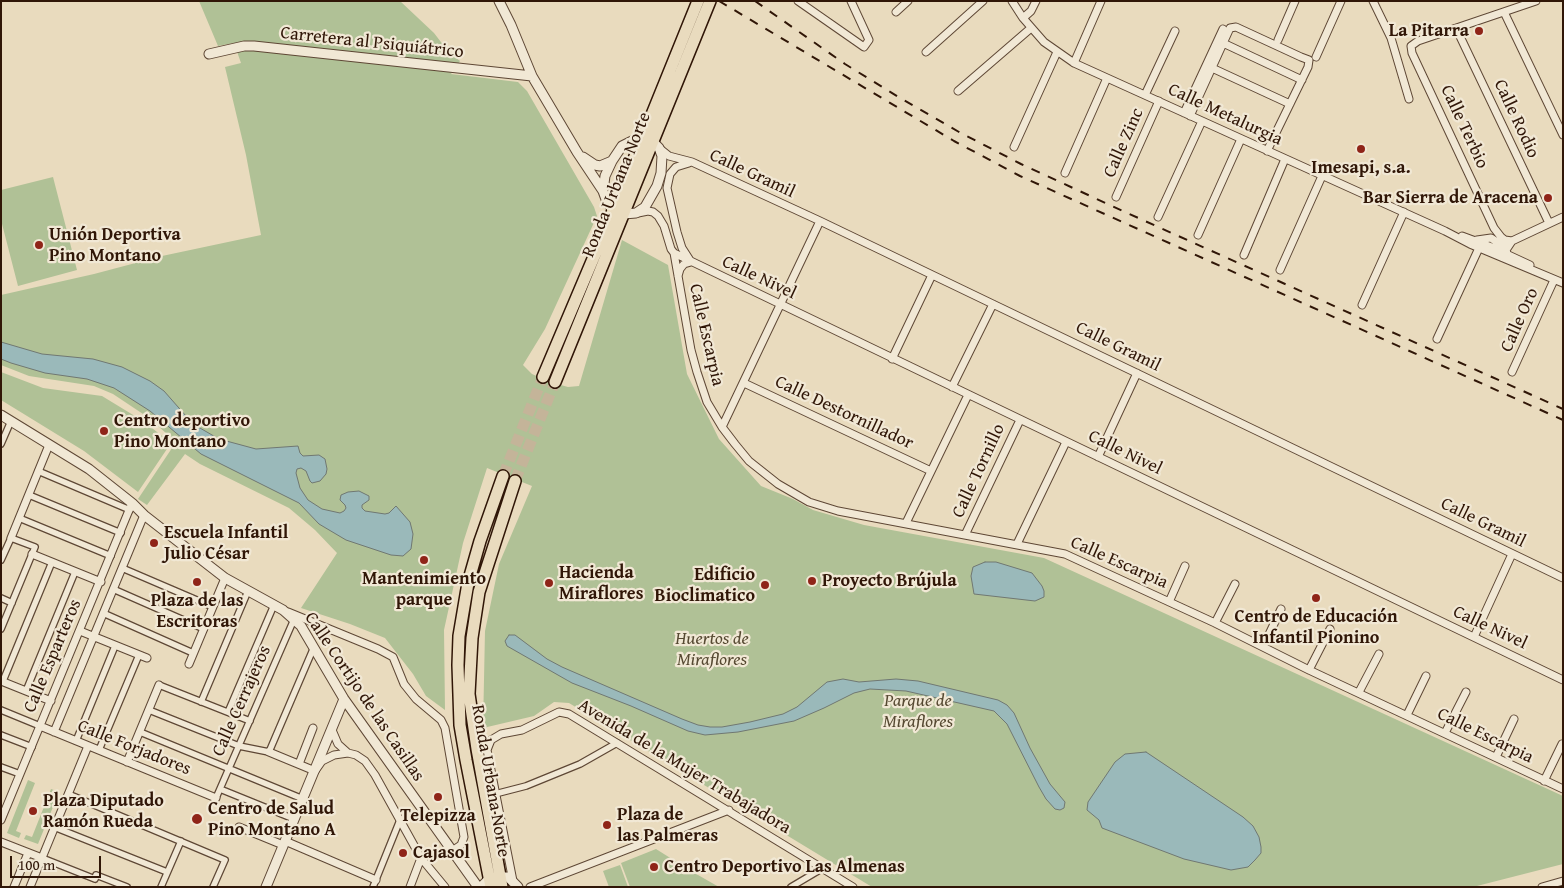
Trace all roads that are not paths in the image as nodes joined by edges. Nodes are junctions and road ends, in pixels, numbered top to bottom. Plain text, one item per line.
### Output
1 (499, 1) edge
2 (698, 1) edge
3 (710, 1) edge
4 (798, 1) edge
5 (851, 1) edge
6 (908, 1) edge
7 (983, 1) edge
8 (1012, 1) edge
9 (1036, 1) edge
10 (1101, 1) edge
11 (1295, 1) edge
12 (1341, 1) edge
13 (1374, 1) edge
14 (1536, 1) edge
15 (896, 12) dead end
16 (1504, 12) junction
17 (1023, 18) junction
18 (1031, 28) junction
19 (1456, 28) junction
20 (1223, 29) dead end
21 (1175, 31) dead end
22 (692, 32) junction
23 (1278, 40) dead end
24 (1223, 43) junction
25 (926, 52) dead end
26 (1057, 52) junction
27 (209, 54) dead end
28 (1316, 57) dead end
29 (1074, 63) junction
30 (1212, 68) junction
31 (532, 76) junction
32 (1107, 78) junction
33 (1302, 80) junction
34 (958, 91) dead end
35 (1144, 95) junction
36 (1409, 99) dead end
37 (1159, 101) junction
38 (1290, 104) junction
39 (1187, 115) junction
40 (1202, 121) junction
41 (1563, 135) edge
42 (1241, 139) junction
43 (651, 143) junction
44 (1014, 147) dead end
45 (1267, 151) junction
46 (577, 152) junction
47 (1285, 159) junction
48 (612, 161) junction
49 (692, 162) junction
50 (1065, 173) dead end
51 (1322, 176) junction
52 (603, 191) junction
53 (1116, 197) dead end
54 (624, 212) junction
55 (1404, 212) junction
56 (1158, 217) dead end
57 (1563, 217) edge
58 (820, 221) junction
59 (1549, 224) junction
60 (1494, 228) junction
61 (1445, 231) junction
62 (1198, 235) dead end
63 (1491, 238) junction
64 (1472, 240) junction
65 (1512, 241) junction
66 (1479, 248) junction
67 (674, 253) junction
68 (1507, 253) junction
69 (1244, 255) dead end
70 (691, 262) junction
71 (1280, 270) dead end
72 (932, 275) junction
73 (677, 277) junction
74 (1554, 280) junction
75 (1563, 283) edge
76 (993, 304) junction
77 (781, 305) junction
78 (1362, 305) dead end
79 (1437, 339) dead end
80 (892, 359) junction
81 (1512, 372) dead end
82 (1137, 373) junction
83 (543, 377) tunnel mouth
84 (555, 382) tunnel mouth
85 (744, 383) junction
86 (952, 387) junction
87 (968, 395) junction
88 (1, 415) edge
89 (1020, 420) junction
90 (11, 421) junction
91 (722, 427) junction
92 (1066, 442) junction
93 (1, 444) edge
94 (50, 445) junction
95 (1098, 457) junction
96 (932, 471) junction
97 (38, 472) junction
98 (503, 476) tunnel mouth
99 (515, 481) tunnel mouth
100 (29, 494) junction
101 (131, 506) junction
102 (144, 515) junction
103 (19, 518) junction
104 (906, 523) junction
105 (121, 532) junction
106 (965, 535) junction
107 (11, 538) junction
108 (1017, 544) junction
109 (32, 554) junction
110 (1512, 554) junction
111 (111, 556) junction
112 (1, 560) edge
113 (52, 562) junction
114 (1185, 566) dead end
115 (122, 568) junction
116 (76, 572) junction
117 (226, 578) junction
118 (1563, 578) edge
119 (100, 582) junction
120 (1235, 584) dead end
121 (114, 589) junction
122 (248, 590) junction
123 (1, 598) edge
124 (1169, 602) junction
125 (12, 603) junction
126 (274, 605) junction
127 (213, 607) junction
128 (1281, 610) dead end
129 (104, 613) junction
130 (295, 618) junction
131 (1215, 623) junction
132 (1, 629) edge
133 (204, 629) junction
134 (1330, 629) dead end
135 (80, 631) junction
136 (94, 637) junction
137 (1474, 637) junction
138 (115, 646) junction
139 (1263, 646) junction
140 (314, 647) junction
141 (193, 653) junction
142 (1379, 654) dead end
143 (139, 655) junction
144 (147, 658) dead end
145 (189, 664) dead end
146 (1309, 670) junction
147 (1426, 676) dead end
148 (1563, 680) edge
149 (2, 681) edge
150 (159, 685) joint
151 (26, 691) junction
152 (1359, 692) junction
153 (1466, 692) dead end
154 (344, 699) junction
155 (51, 701) junction
156 (201, 702) junction
157 (1, 710) edge
158 (149, 710) junction
159 (228, 712) junction
160 (1407, 715) junction
161 (1514, 719) dead end
162 (250, 721) junction
163 (40, 726) junction
164 (313, 728) dead end
165 (332, 730) junction
166 (54, 732) junction
167 (140, 732) junction
168 (1445, 733) junction
169 (1, 734) edge
170 (76, 741) junction
171 (616, 743) junction
172 (1562, 744) dead end
173 (88, 746) junction
174 (239, 746) junction
175 (32, 747) junction
176 (99, 750) junction
177 (269, 752) junction
178 (348, 754) junction
179 (1496, 758) junction
180 (127, 762) junction
181 (298, 764) junction
182 (1, 767) edge
183 (229, 769) junction
184 (315, 771) junction
185 (20, 774) junction
186 (1544, 781) junction
187 (220, 789) junction
188 (1563, 789) edge
189 (68, 794) junction
190 (496, 794) junction
191 (216, 798) joint
192 (303, 799) junction
193 (729, 810) junction
194 (1, 820) edge
195 (294, 820) junction
196 (400, 820) junction
197 (54, 827) junction
198 (239, 827) dead end
199 (181, 841) junction
200 (1, 842) edge
201 (284, 843) junction
202 (452, 851) junction
203 (28, 853) junction
204 (42, 858) junction
205 (422, 858) junction
206 (823, 868) junction
207 (167, 872) junction
208 (1563, 882) edge
209 (374, 883) edge
210 (497, 884) edge
211 (14, 887) edge
212 (30, 887) edge
213 (127, 887) edge
214 (162, 887) edge
215 (213, 887) edge
216 (266, 887) edge
217 (410, 887) edge
218 (445, 887) edge
219 (530, 887) edge
220 (791, 887) edge
221 (853, 887) edge
222 (1542, 887) edge

1 - 31 street
2 - 22 main road, Ronda Urbana Norte
3 - 22 main road, Ronda Urbana Norte
4 - 5 street
6 - 15 street
7 - 25 street
8 - 17 street, Calle Metalurgia
9 - 17 street
10 - 29 street
11 - 23 street
12 - 28 street
13 - 36 street
14 - 16 street
16 - 19 street
16 - 41 street
17 - 18 street, Calle Metalurgia
18 - 26 street, Calle Metalurgia
18 - 34 street
19 - 59 street, Calle Rodio
19 - 60 street, Calle Terbio
20 - 39 street
21 - 35 street
22 - 43 main road, Ronda Urbana Norte
24 - 30 street
24 - 33 street
24 - 33 street
26 - 29 street, Calle Metalurgia
26 - 44 street
27 - 31 street, Carretera al Psiquiátrico
29 - 32 street, Calle Metalurgia
30 - 38 street
30 - 39 street
31 - 46 street
32 - 35 street, Calle Metalurgia
32 - 50 street
33 - 38 street
35 - 37 street, Calle Metalurgia
37 - 39 street, Calle Metalurgia
37 - 53 street, Calle Zinc
38 - 45 street
39 - 40 street, Calle Metalurgia
40 - 42 street, Calle Metalurgia
40 - 56 street
42 - 45 street, Calle Metalurgia
42 - 62 street
43 - 48 street
43 - 49 street, Calle Gramil
43 - 54 main road, Ronda Urbana Norte
43 - 54 street
45 - 47 street, Calle Metalurgia
46 - 48 street
46 - 52 street
47 - 51 street, Calle Metalurgia
47 - 69 street
48 - 52 street
49 - 58 street, Calle Gramil
49 - 70 street
51 - 55 street, Calle Metalurgia
51 - 71 street
52 - 54 street
54 - 67 street, Calle Escarpia
54 - 83 main road, Ronda Urbana Norte
54 - 84 main road, Ronda Urbana Norte
55 - 61 street, Calle Metalurgia
55 - 78 street
57 - 59 street
58 - 72 street, Calle Gramil
58 - 77 street
59 - 65 street
60 - 63 street
60 - 65 street
61 - 64 street, Calle Metalurgia
61 - 66 street, Calle Metalurgia
63 - 64 street
63 - 68 street
64 - 68 street, Calle Metalurgia
65 - 68 street
66 - 68 street
66 - 74 street, Calle Metalurgia
66 - 79 street
67 - 70 street, Calle Nivel
67 - 73 street, Calle Escarpia
68 - 74 street, Calle Metalurgia
70 - 73 street, Calle Escarpia
70 - 77 street, Calle Nivel
72 - 76 street, Calle Gramil
72 - 80 street
73 - 91 street, Calle Escarpia
74 - 75 street, Calle Metalurgia
74 - 81 street, Calle Oro
76 - 82 street, Calle Gramil
76 - 86 street
77 - 80 street, Calle Nivel
77 - 85 street
80 - 86 street, Calle Nivel
82 - 95 street
82 - 110 street, Calle Gramil
85 - 91 street
85 - 96 street, Calle Destornillador
86 - 87 street, Calle Nivel
87 - 89 street, Calle Nivel
87 - 96 street
88 - 90 street, Calle Cortijo de las Casillas
89 - 92 street, Calle Nivel
89 - 106 street, Calle Tornillo
90 - 93 street
90 - 94 street, Calle Cortijo de las Casillas
91 - 104 street, Calle Escarpia
92 - 95 street, Calle Nivel
92 - 108 street
94 - 97 street
94 - 101 street, Calle Cortijo de las Casillas
95 - 137 street, Calle Nivel
96 - 104 street
97 - 100 street
97 - 101 street
98 - 210 main road, Ronda Urbana Norte
99 - 210 main road, Ronda Urbana Norte
100 - 103 street
100 - 105 street
101 - 102 street, Calle Cortijo de las Casillas
101 - 105 street, Calle Esparteros
102 - 115 street, Calle Esparteros
102 - 117 street, Calle Cortijo de las Casillas
103 - 107 street
103 - 111 street
104 - 106 street, Calle Escarpia
105 - 111 street, Calle Esparteros
106 - 108 street, Calle Escarpia
107 - 109 street
107 - 112 street
108 - 124 street, Calle Escarpia
109 - 113 street
109 - 125 street
110 - 118 street, Calle Gramil
110 - 137 street
111 - 119 street, Calle Esparteros
113 - 116 street
113 - 149 street
114 - 124 street
115 - 121 street, Calle Esparteros
115 - 127 street
116 - 119 street
116 - 151 street
117 - 122 street, Calle Cortijo de las Casillas
117 - 127 street
119 - 135 street, Calle Esparteros
120 - 131 street
121 - 129 street, Calle Esparteros
121 - 133 street
122 - 126 street, Calle Cortijo de las Casillas
122 - 156 street
123 - 125 street
124 - 131 street, Calle Escarpia
125 - 132 street
126 - 130 street, Calle Cortijo de las Casillas
126 - 159 street
127 - 133 street
128 - 139 street
129 - 136 street, Calle Esparteros
129 - 141 street
130 - 140 street, Calle Cortijo de las Casillas
130 - 162 street, Calle Cerrajeros
130 - 202 street
131 - 139 street, Calle Escarpia
133 - 141 street
134 - 146 street
135 - 136 street
135 - 155 street, Calle Esparteros
136 - 138 street
136 - 166 street, Calle Esparteros
137 - 148 street, Calle Nivel
138 - 143 street
138 - 170 street
139 - 146 street, Calle Escarpia
140 - 154 street, Calle Cortijo de las Casillas
140 - 177 street
141 - 145 street
142 - 152 street
143 - 144 street
143 - 176 street
146 - 152 street, Calle Escarpia
147 - 160 street
149 - 151 street
150 - 156 street
150 - 158 street
151 - 155 street
152 - 160 street, Calle Escarpia
153 - 168 street
154 - 165 street
154 - 202 street, Calle Cortijo de las Casillas
155 - 163 street, Calle Esparteros
156 - 159 street
157 - 163 street
158 - 167 street
158 - 174 street
159 - 162 street
160 - 168 street, Calle Escarpia
161 - 179 street
162 - 174 street, Calle Cerrajeros
163 - 166 street, Calle Forjadores
163 - 175 street, Calle Esparteros
164 - 181 street
165 - 178 street
165 - 184 street
166 - 170 street, Calle Forjadores
167 - 180 street
167 - 183 street
168 - 179 street, Calle Escarpia
169 - 175 street
170 - 173 street, Calle Forjadores
171 - 190 street
171 - 190 street, Avenida de la Mujer Trabajadora
171 - 193 street, Avenida de la Mujer Trabajadora
172 - 186 street
173 - 176 street, Calle Forjadores
173 - 189 street
174 - 177 street
174 - 183 street, Calle Cerrajeros
175 - 185 street, Calle Esparteros
176 - 180 street, Calle Forjadores
177 - 181 street
178 - 184 street
178 - 196 street
179 - 186 street, Calle Escarpia
180 - 191 street, Calle Forjadores
181 - 184 street
182 - 185 street
183 - 187 street, Calle Cerrajeros
183 - 192 street
184 - 192 street
185 - 194 street, Calle Esparteros
186 - 188 street, Calle Escarpia
187 - 191 street, Calle Cerrajeros
187 - 195 street
189 - 197 street
189 - 199 street
190 - 210 street, Avenida de la Mujer Trabajadora
192 - 195 street
193 - 206 street, Avenida de la Mujer Trabajadora
193 - 219 street
195 - 201 street
196 - 205 street
196 - 209 street
197 - 204 street
197 - 207 street
198 - 201 street
199 - 207 street
199 - 215 street
200 - 203 street
201 - 209 street
201 - 216 street
202 - 210 street, Calle Cortijo de las Casillas
203 - 204 street
203 - 211 street
204 - 212 street
204 - 213 street
205 - 217 street
205 - 218 street
206 - 220 street
206 - 221 street, Avenida de la Mujer Trabajadora
207 - 214 street
208 - 222 street

